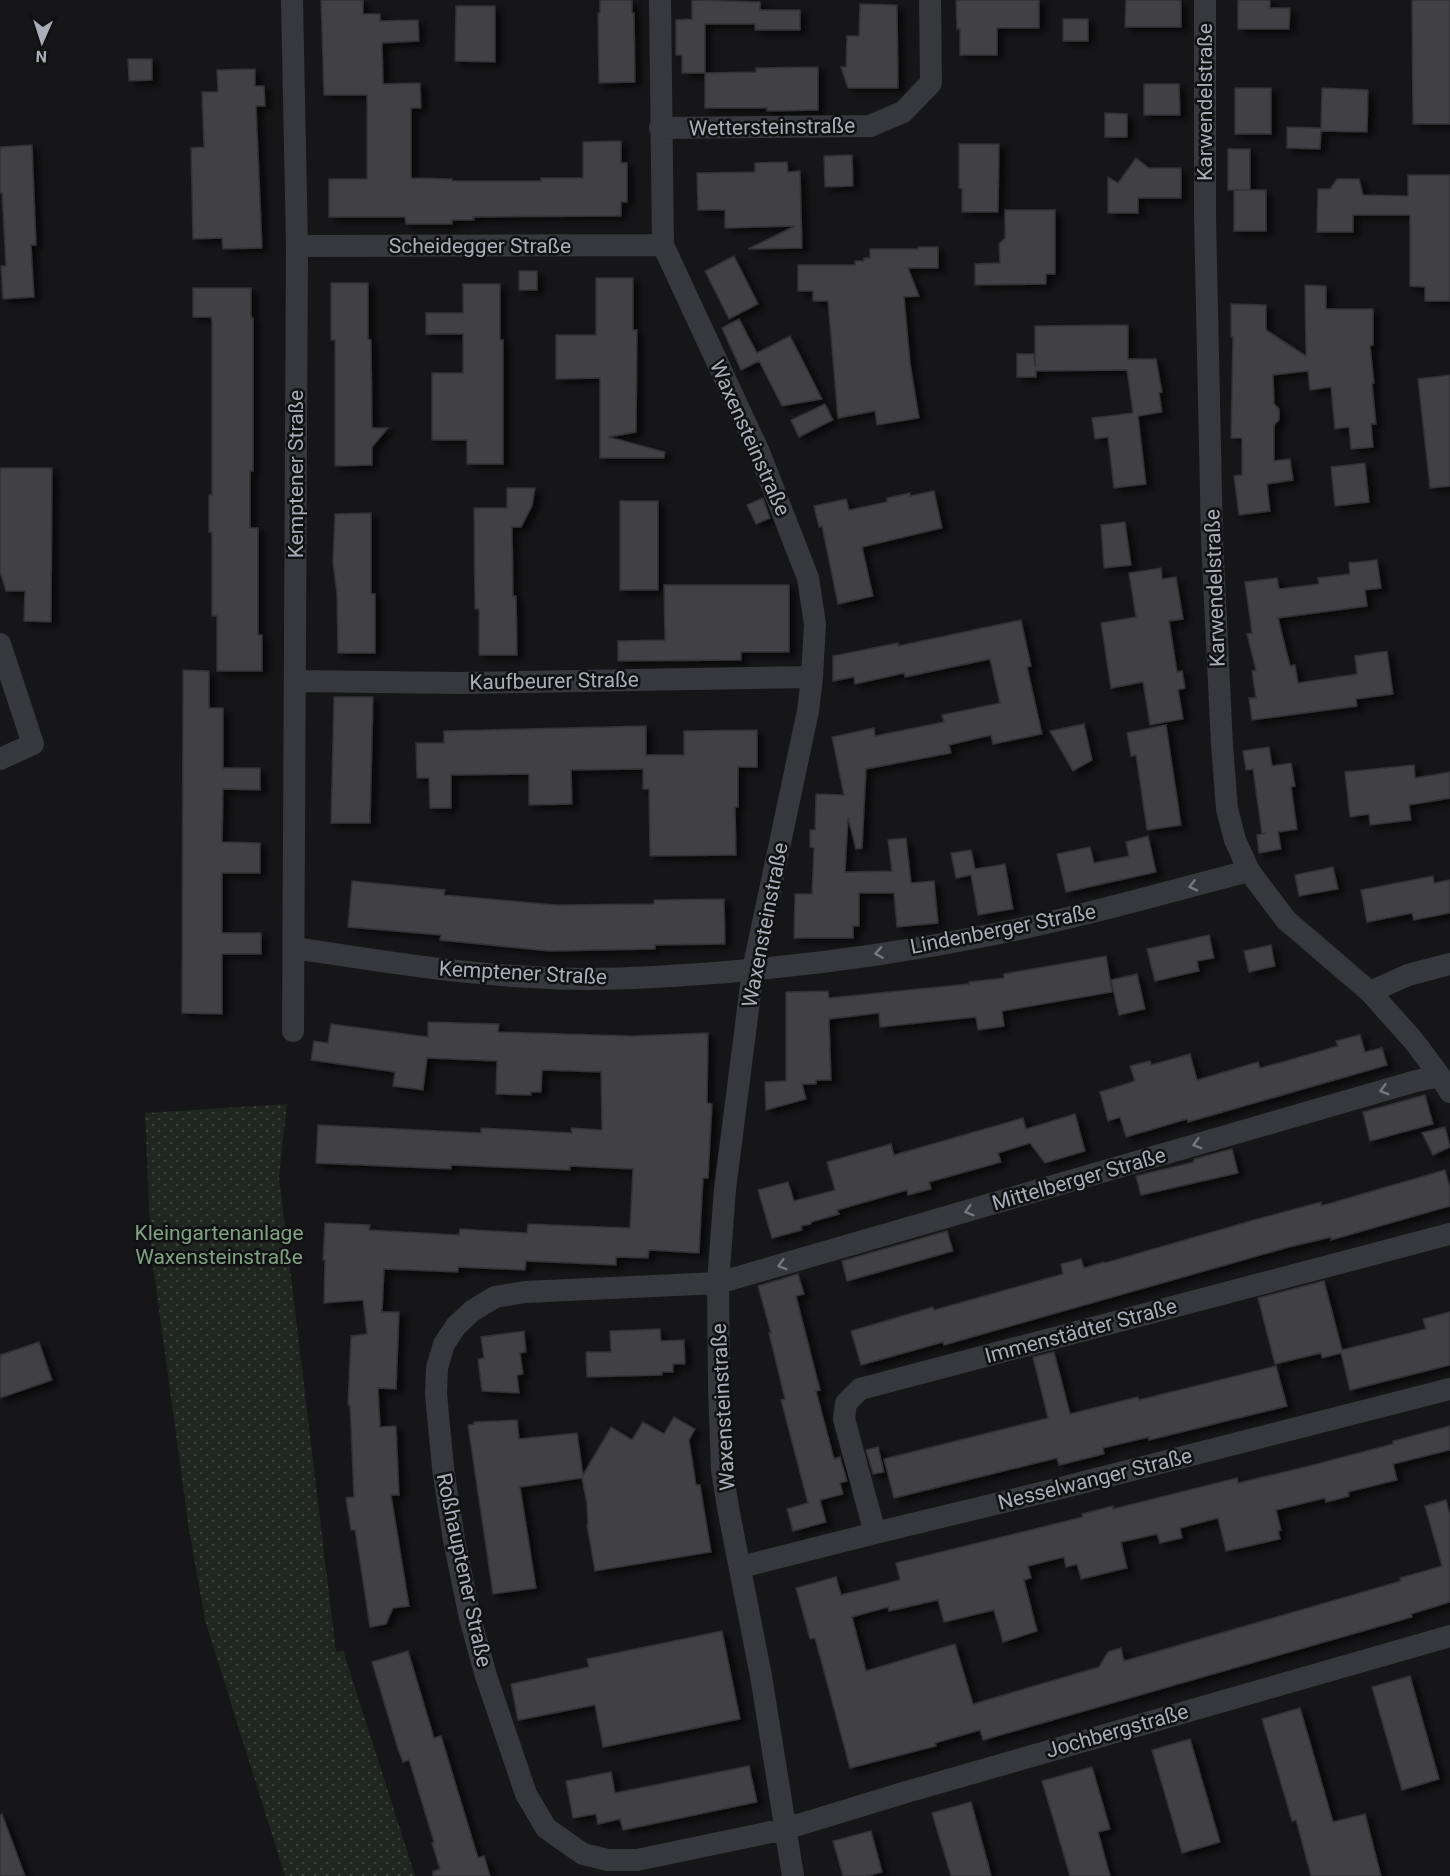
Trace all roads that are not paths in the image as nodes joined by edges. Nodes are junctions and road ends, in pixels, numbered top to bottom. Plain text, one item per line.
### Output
1 (292, 0) edge
2 (660, 0) edge
3 (930, 0) edge
4 (1205, 0) edge
5 (660, 128) junction
6 (663, 245) junction
7 (297, 246) junction
8 (0, 644) edge
9 (812, 677) junction
10 (296, 681) junction
11 (0, 759) edge
12 (1249, 871) junction
13 (294, 948) junction
14 (1450, 964) edge
15 (753, 970) junction
16 (1370, 992) junction
17 (293, 1031) dead end
18 (1445, 1084) edge
19 (1450, 1234) edge
20 (718, 1283) junction
21 (1450, 1389) edge
22 (874, 1533) junction
23 (741, 1567) junction
24 (1450, 1636) edge
25 (785, 1829) junction
26 (793, 1876) edge

1 - 7 street, Kemptener Straße
2 - 5 street, Waxensteinstraße
3 - 5 street, Wettersteinstraße
4 - 12 street, Karwendelstraße
5 - 6 street, Waxensteinstraße
6 - 7 street, Scheidegger Straße
6 - 9 street, Waxensteinstraße
7 - 10 street, Kemptener Straße
8 - 11 street
9 - 10 street, Kaufbeurer Straße
9 - 15 street, Waxensteinstraße
10 - 13 street, Kemptener Straße
12 -> 15 street, Lindenberger Straße
12 - 16 street, Karwendelstraße
13 - 15 street, Kemptener Straße
13 - 17 street, Kemptener Straße
14 - 16 street
15 - 20 street, Waxensteinstraße
16 - 18 street, Karwendelstraße
18 -> 20 street, Mittelberger Straße
19 - 22 street, Immenstädter Straße
20 - 23 street, Waxensteinstraße
20 - 25 street, Roßhauptener Straße
21 - 22 street, Nesselwanger Straße
22 - 23 street, Nesselwanger Straße
23 - 25 street, Waxensteinstraße
24 - 25 street, Jochbergstraße
25 - 26 street, Waxensteinstraße

